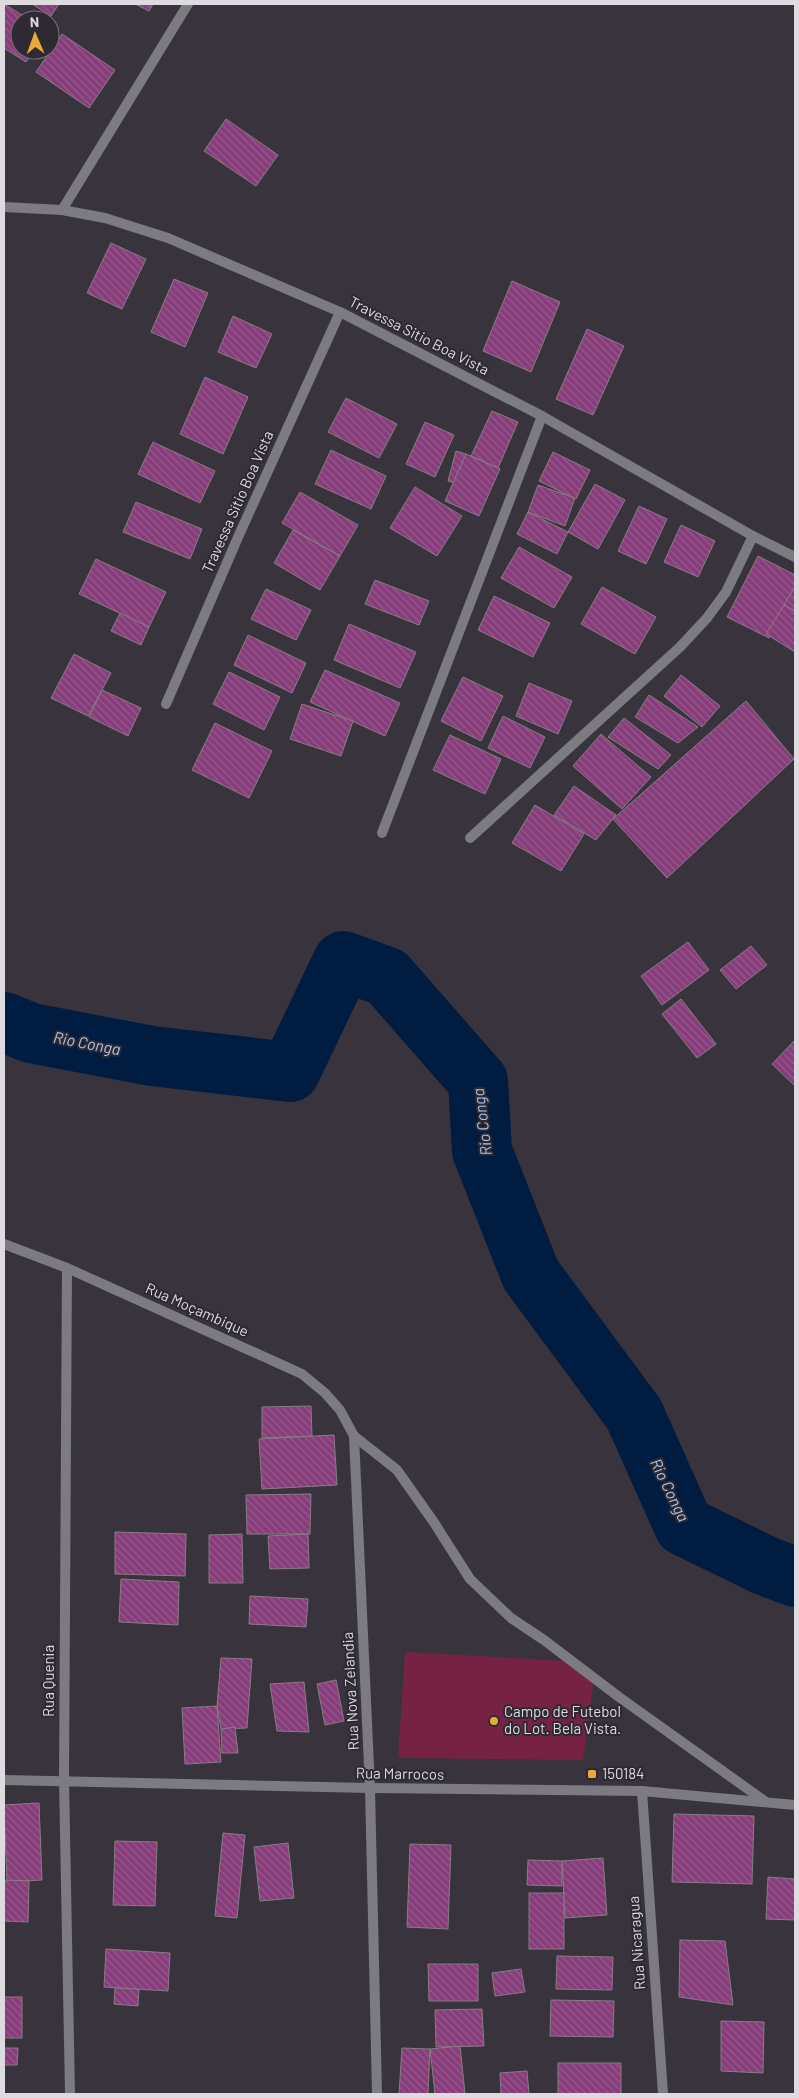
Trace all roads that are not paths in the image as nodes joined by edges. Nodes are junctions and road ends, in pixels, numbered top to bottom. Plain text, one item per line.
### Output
1 (188, 4) edge
2 (4, 207) edge
3 (62, 210) junction
4 (340, 312) junction
5 (542, 416) junction
6 (753, 536) junction
7 (795, 557) edge
8 (166, 704) dead end
9 (382, 833) dead end
10 (470, 838) dead end
11 (4, 1244) edge
12 (67, 1268) junction
13 (354, 1436) junction
14 (4, 1780) edge
15 (64, 1780) junction
16 (370, 1788) junction
17 (642, 1791) junction
18 (766, 1802) junction
19 (795, 1806) edge
20 (70, 2094) edge
21 (377, 2094) edge
22 (663, 2094) edge

1 - 3 street
2 - 3 street, Travessa Sitio Boa Vista
3 - 4 street, Travessa Sitio Boa Vista
4 - 5 street, Travessa Sitio Boa Vista
4 - 8 street, Travessa Sítio Boa Vista
5 - 6 street, Travessa Sitio Boa Vista
5 - 9 street
6 - 7 street, Travessa Sitio Boa Vista
6 - 10 street
11 - 12 street, Rua Moçambique
12 - 13 street, Rua Moçambique
12 - 15 street, Rua Quenia
13 - 16 street, Rua Nova Zelandia
13 - 18 street
14 - 15 street, Rua Marrocos
15 - 16 street, Rua Marrocos
15 - 20 street, Rua Quenia
16 - 17 street, Rua Marrocos
16 - 21 street, Rua Nova Zelandia
17 - 18 street, Rua Marrocos
17 - 22 street, Rua Nicaragua
18 - 19 street, Rua Marrocos

